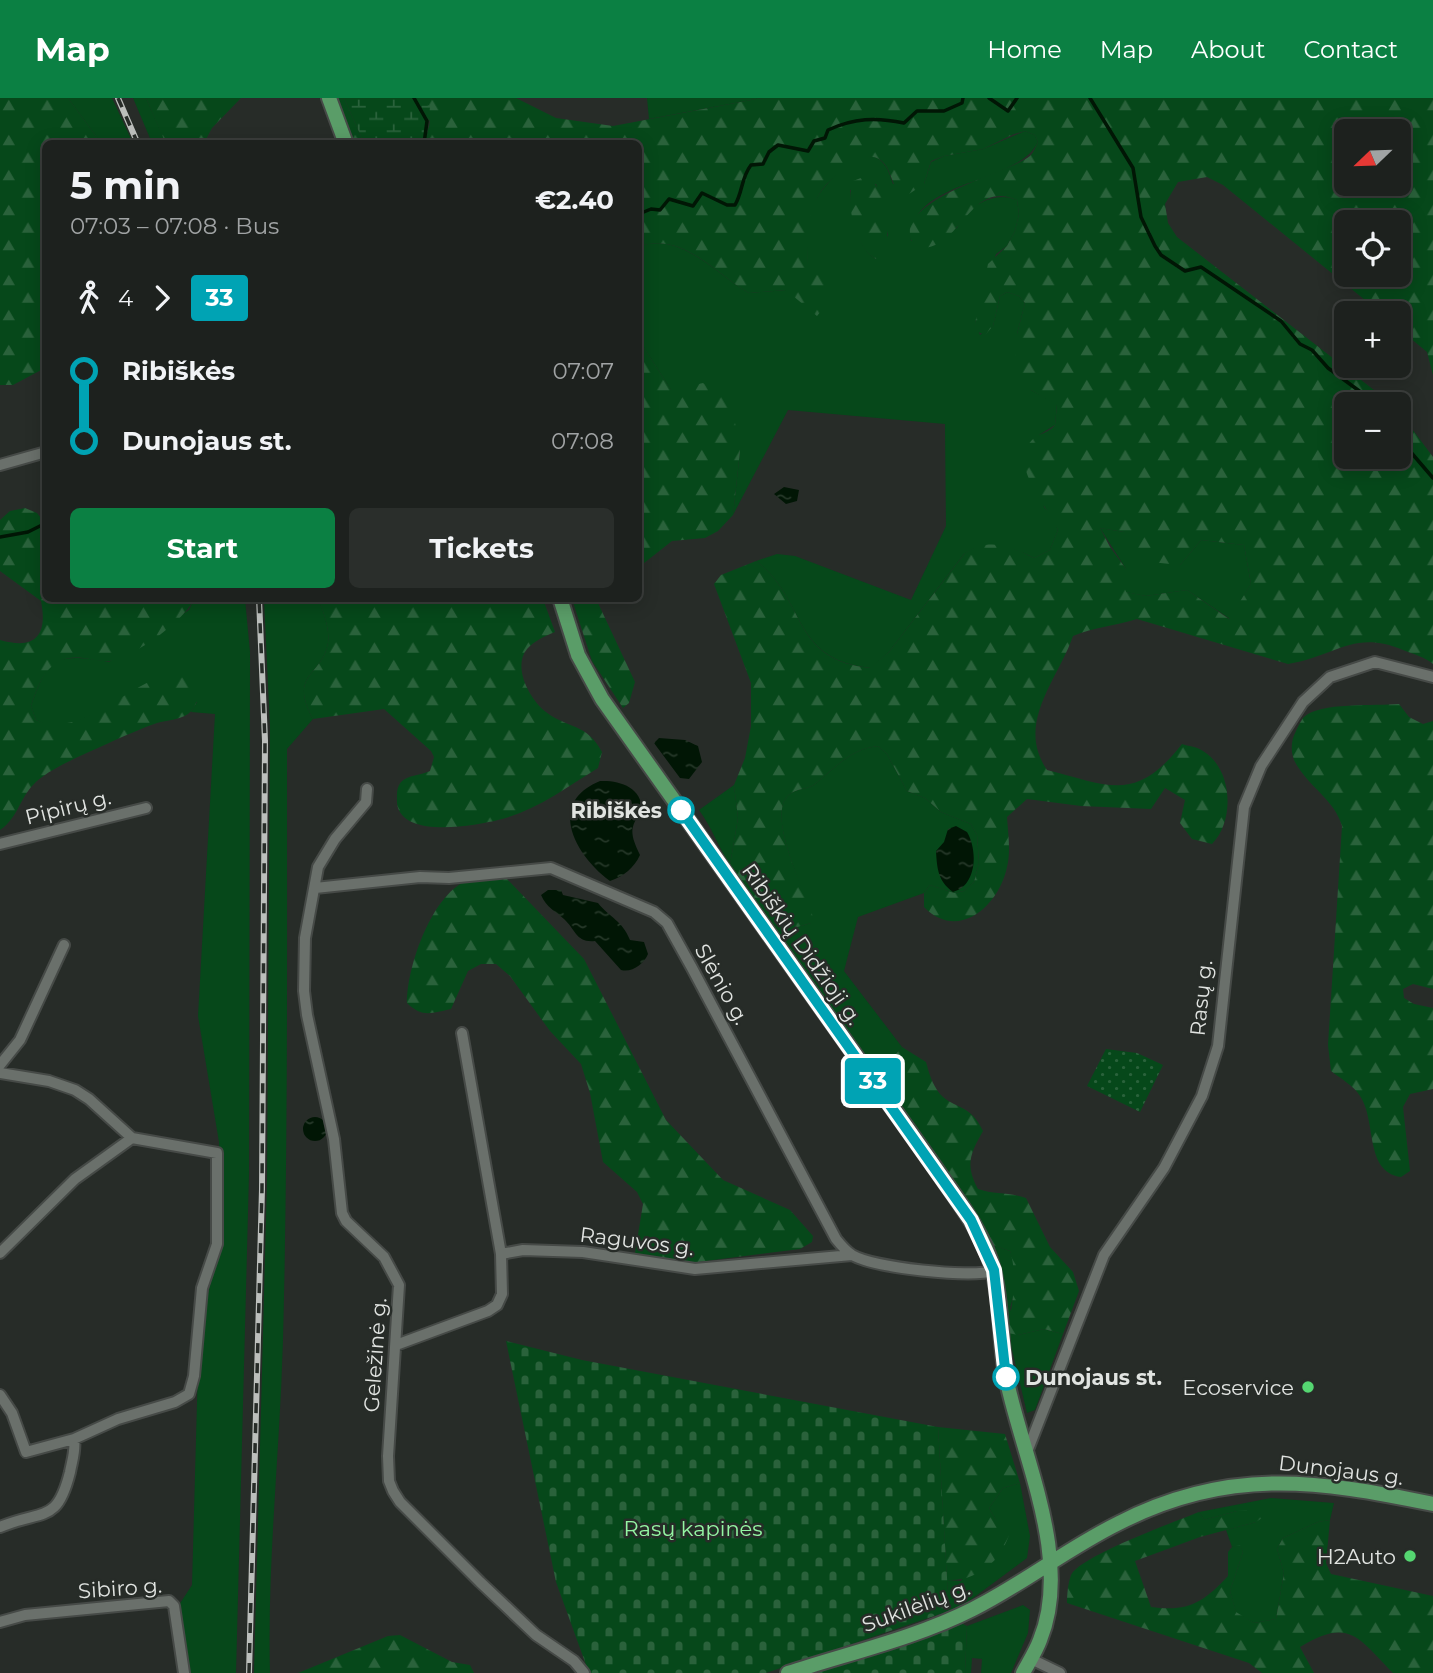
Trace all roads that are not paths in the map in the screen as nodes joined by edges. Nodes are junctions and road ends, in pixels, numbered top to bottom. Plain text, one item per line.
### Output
1 (329, 98) edge
2 (345, 140) edge
3 (42, 453) edge
4 (0, 465) edge
5 (561, 602) edge
6 (1433, 677) edge
7 (367, 789) dead end
8 (146, 807) dead end
9 (0, 844) edge
10 (315, 888) junction
11 (64, 945) dead end
12 (462, 1033) dead end
13 (0, 1065) edge
14 (0, 1073) edge
15 (132, 1138) junction
16 (0, 1253) edge
17 (501, 1254) junction
18 (852, 1255) junction
19 (994, 1270) junction
20 (396, 1345) junction
21 (0, 1395) edge
22 (1041, 1418) junction
23 (1018, 1421) junction
24 (74, 1439) junction
25 (1027, 1452) junction
26 (1433, 1504) edge
27 (0, 1527) edge
28 (1051, 1563) junction
29 (0, 1622) edge
30 (1031, 1659) junction
31 (184, 1673) edge
32 (584, 1673) edge
33 (788, 1673) edge
34 (1023, 1673) edge
35 (1060, 1673) edge

1 - 2 main road
3 - 4 street
5 - 19 main road, Ribiškių Didžioji g.
6 - 22 street, Rasų g.
7 - 10 street, Geležinė g.
8 - 9 street, Pipirų g.
10 - 18 street, Slėnio g.
10 - 20 street, Geležinė g.
11 - 13 street
12 - 17 street
14 - 15 street
15 - 16 street
15 - 24 street
17 - 18 street, Raguvos g.
17 - 20 street
18 - 19 street
19 - 23 main road, Ribiškių Didžioji g.
20 - 32 street, Geležinė g.
21 - 24 street
22 - 23 street
22 - 25 street, Rasų g.
23 - 25 main road, Ribiškių Didžioji g.
24 - 27 street
25 - 28 main road, Ribiškių Didžioji g.
26 - 28 main road, Dunojaus g.
28 - 30 main road
28 - 33 main road, Sukilėlių g.
29 - 31 street, Sibiro g.
30 - 34 main road
30 - 35 street

